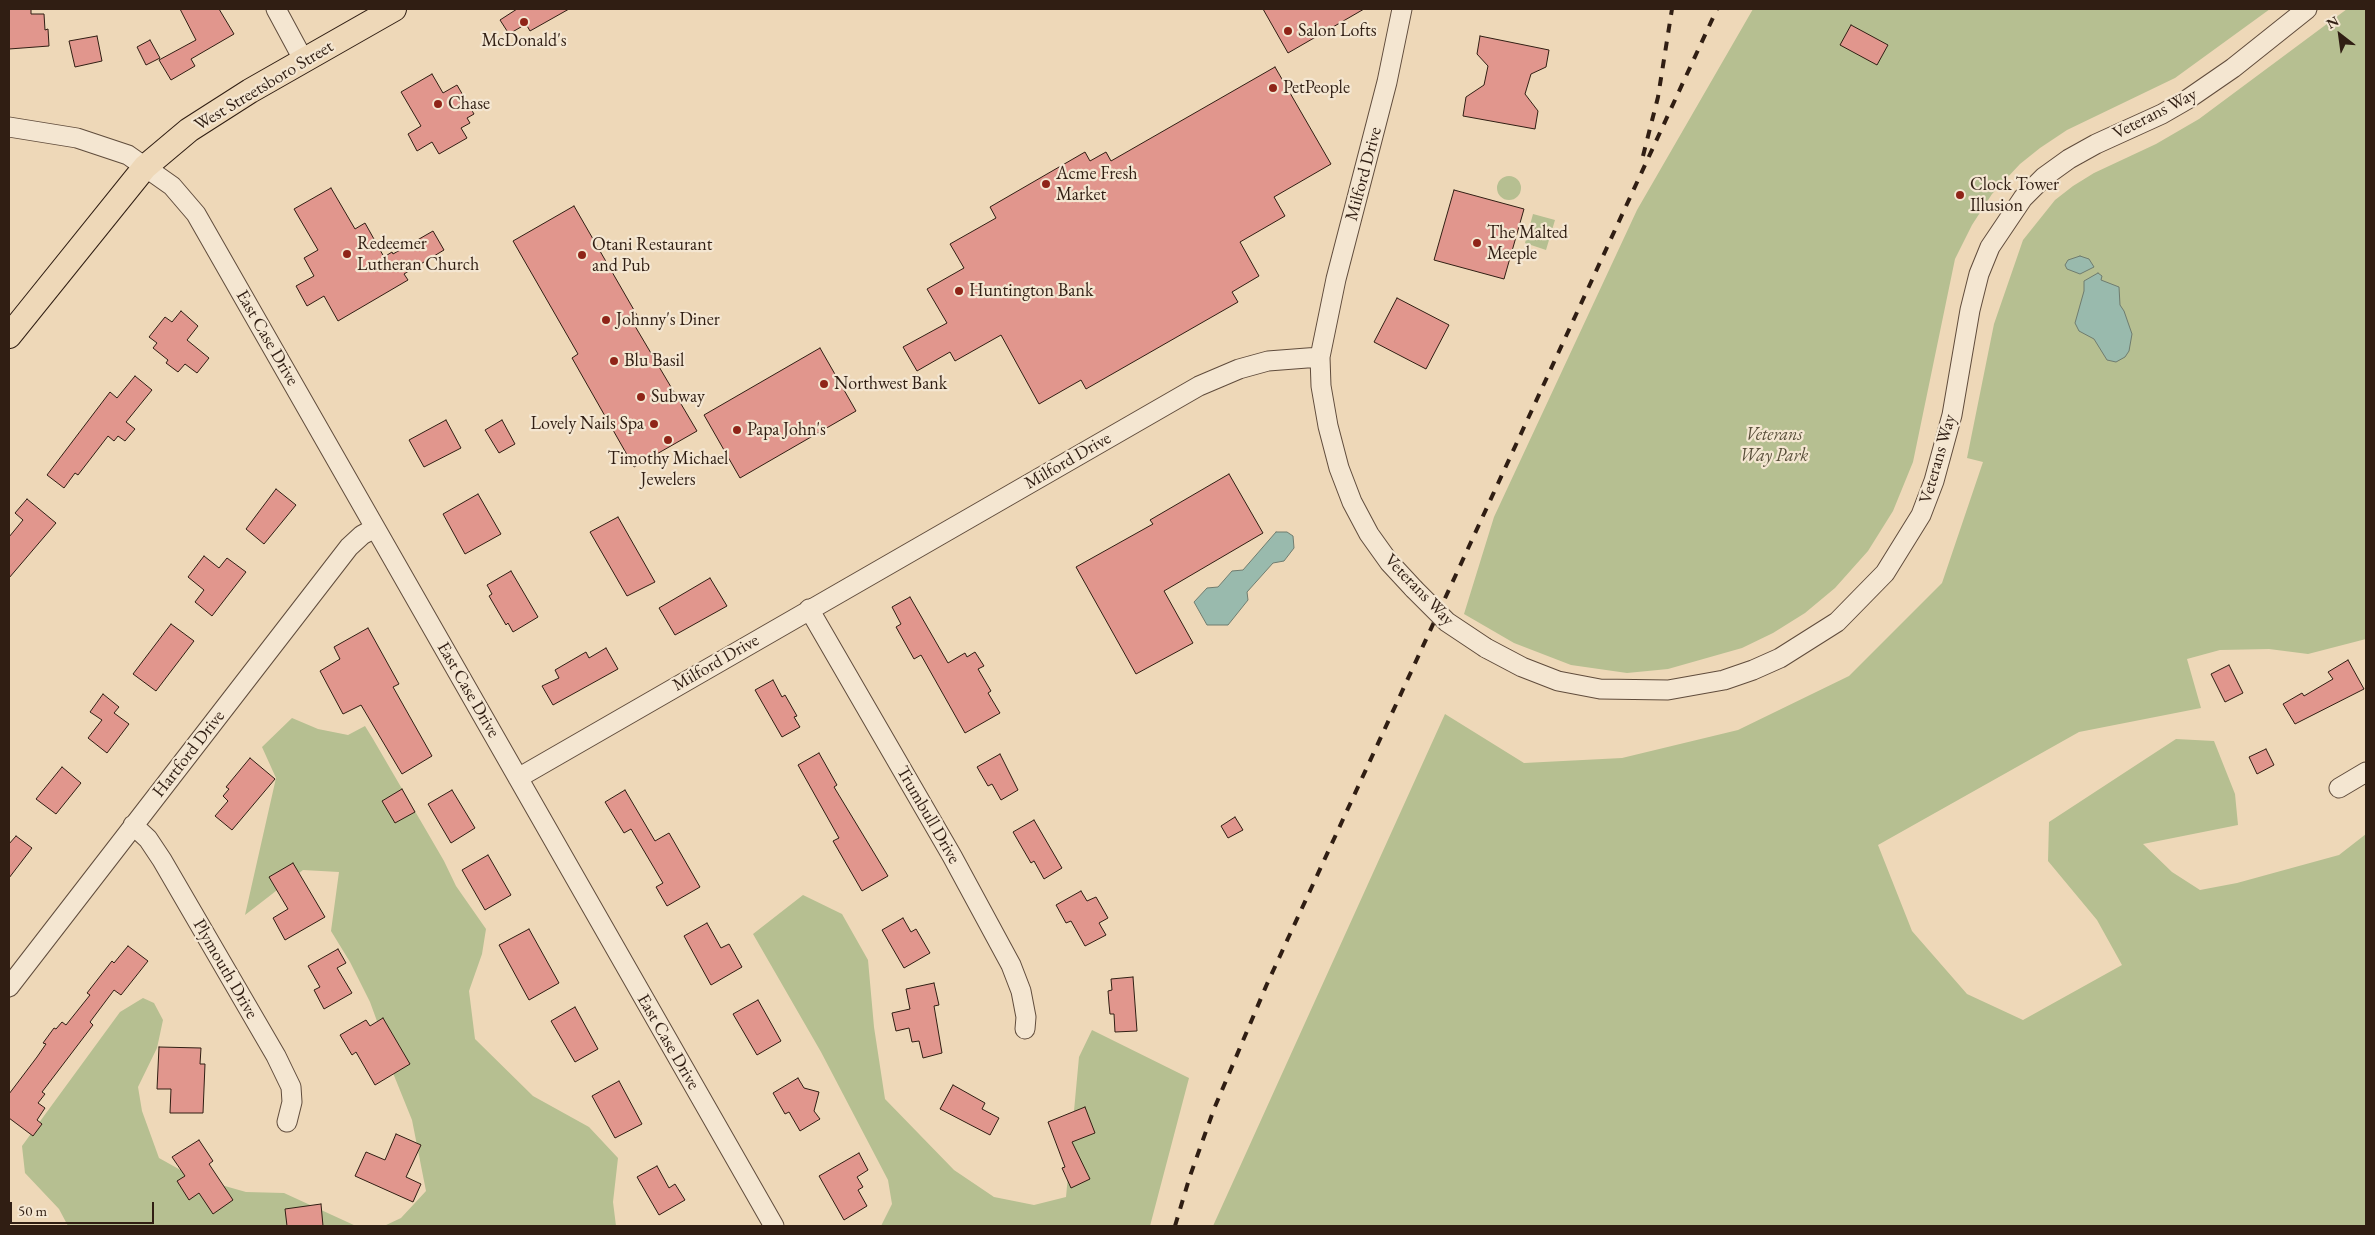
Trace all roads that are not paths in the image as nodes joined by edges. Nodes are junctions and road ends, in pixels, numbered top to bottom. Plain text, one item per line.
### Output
1 (276, 9) edge
2 (394, 9) edge
3 (1402, 9) edge
4 (2307, 9) edge
5 (304, 60) junction
6 (9, 127) edge
7 (145, 167) junction
8 (9, 336) edge
9 (1320, 356) junction
10 (375, 528) junction
11 (809, 609) junction
12 (2366, 772) edge
13 (518, 778) junction
14 (2339, 788) dead end
15 (134, 825) junction
16 (9, 987) edge
17 (1025, 1029) dead end
18 (287, 1122) dead end
19 (774, 1226) edge

1 - 5 street
2 - 5 main road, West Streetsboro Street
3 - 9 street, Milford Drive
4 - 9 street, Veterans Way, bridge
5 - 7 main road, West Streetsboro Street
6 - 7 street, East Case Drive
7 - 8 main road, West Streetsboro Street
7 - 10 street, East Case Drive
9 - 11 street, Milford Drive
10 - 13 street, East Case Drive
10 - 15 street, Hartford Drive
11 - 13 street, Milford Drive
11 - 17 street, Trumbull Drive
12 - 14 street
13 - 19 street, East Case Drive
15 - 16 street, Hartford Drive
15 - 18 street, Plymouth Drive

